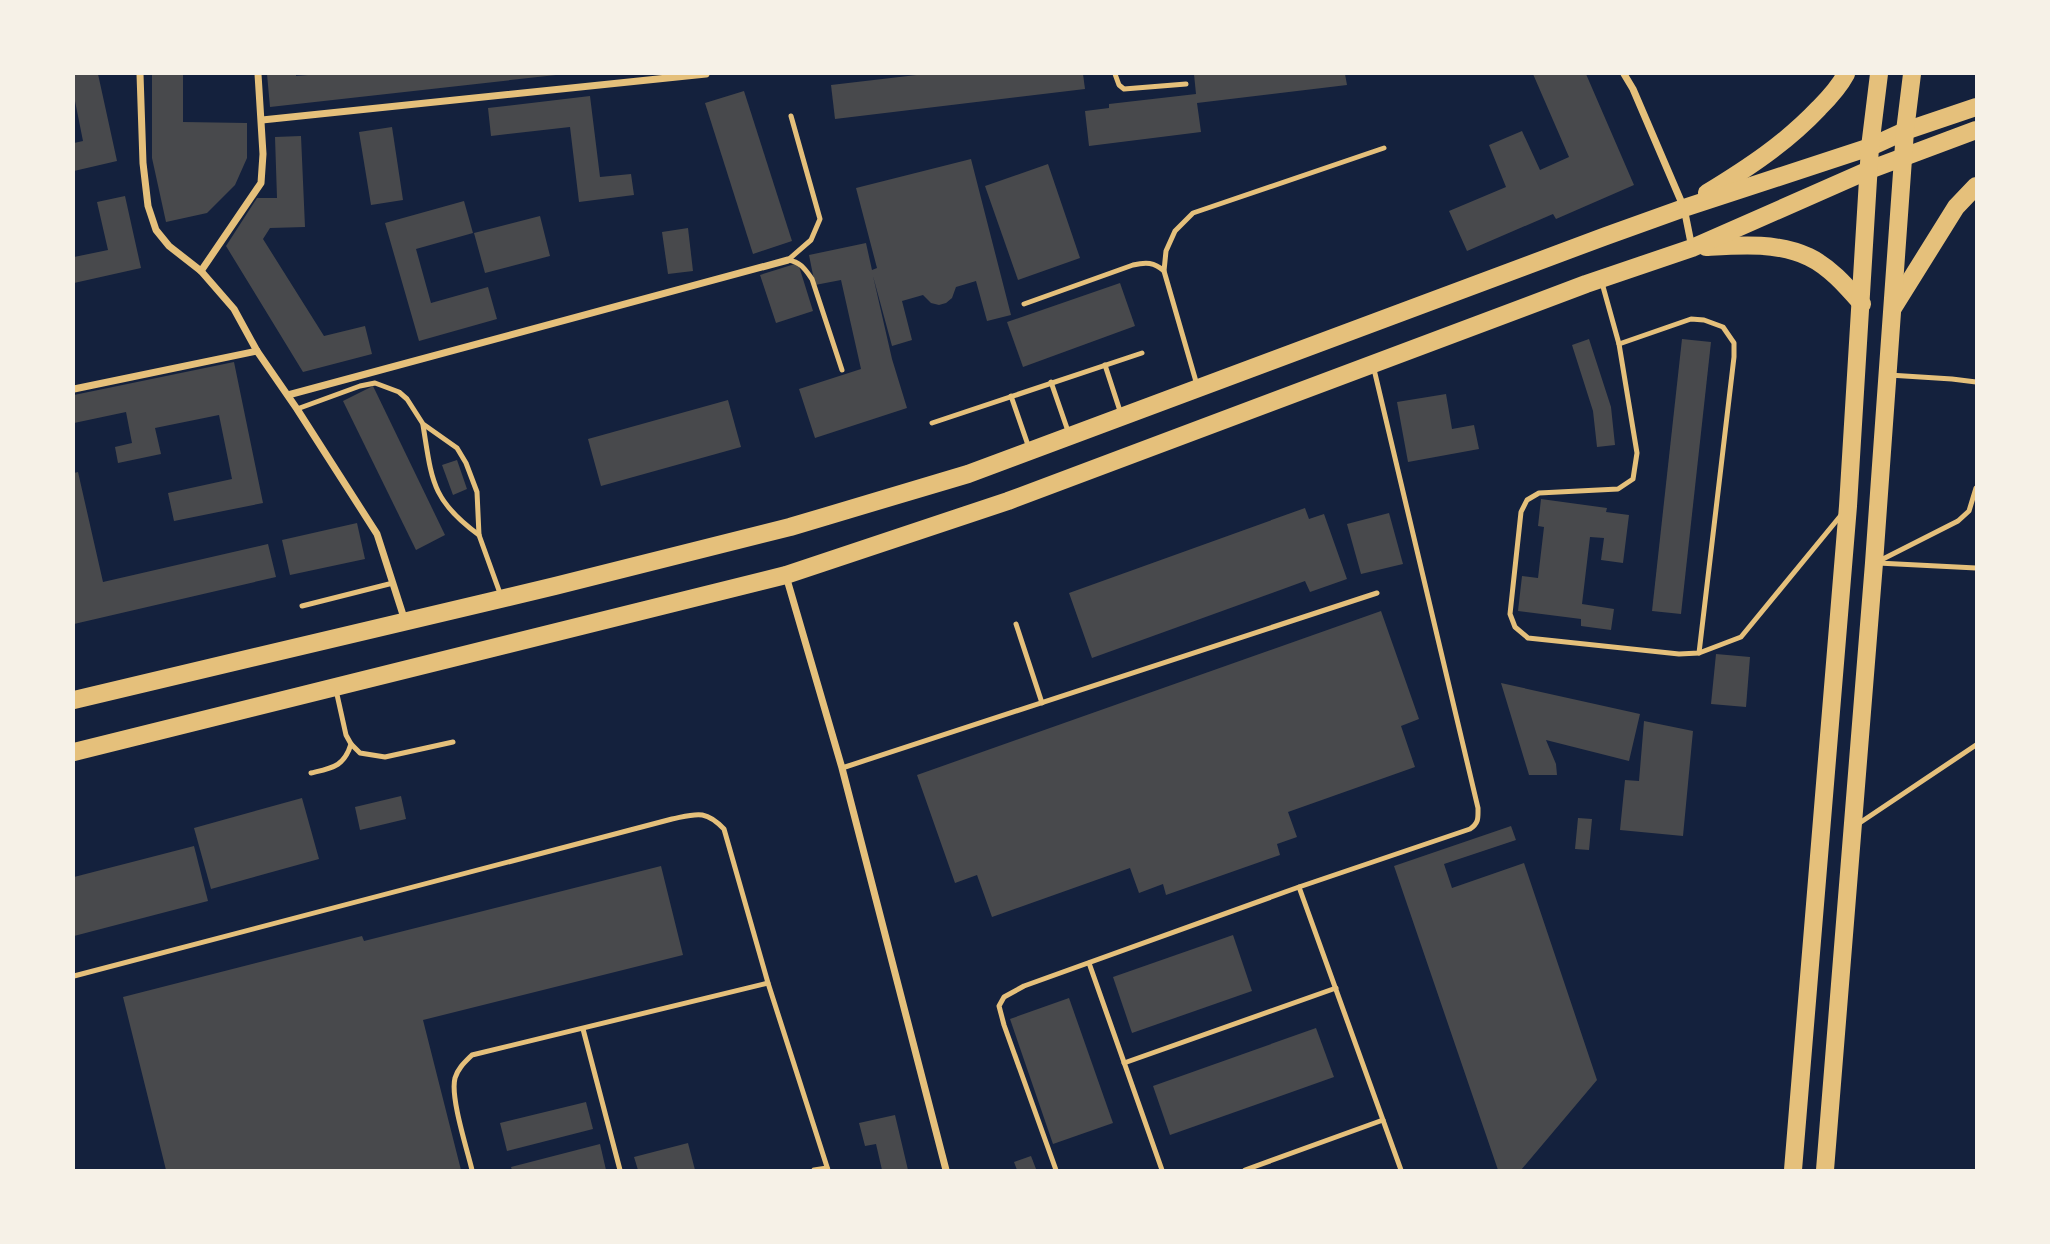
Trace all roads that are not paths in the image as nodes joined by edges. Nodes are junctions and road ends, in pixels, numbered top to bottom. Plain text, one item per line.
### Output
1 (140, 74) edge
2 (258, 74) edge
3 (706, 74) edge
4 (1115, 74) edge
5 (1624, 74) edge
6 (1846, 74) edge
7 (1879, 74) edge
8 (1912, 74) edge
9 (614, 78) edge
10 (1186, 84) dead end
11 (1976, 107) edge
12 (791, 116) dead end
13 (262, 120) junction
14 (1976, 130) edge
15 (1905, 131) junction
16 (1870, 147) junction
17 (1384, 148) dead end
18 (1903, 156) junction
19 (1869, 170) junction
20 (1976, 186) edge
21 (1684, 208) junction
22 (1692, 248) junction
23 (788, 260) junction
24 (201, 271) junction
25 (1164, 271) junction
26 (1601, 280) junction
27 (1024, 304) dead end
28 (1862, 304) junction
29 (1893, 308) junction
30 (1619, 344) junction
31 (257, 351) junction
32 (1142, 353) dead end
33 (1373, 364) junction
34 (1105, 365) junction
35 (842, 370) dead end
36 (1888, 375) junction
37 (1051, 382) junction
38 (1976, 382) edge
39 (1198, 388) junction
40 (74, 389) edge
41 (288, 396) junction
42 (1012, 396) junction
43 (297, 409) junction
44 (1121, 417) junction
45 (932, 423) dead end
46 (423, 424) junction
47 (1070, 437) junction
48 (1030, 451) junction
49 (1976, 488) edge
50 (1848, 506) junction
51 (479, 535) junction
52 (1874, 563) junction
53 (1976, 568) edge
54 (786, 575) junction
55 (393, 583) junction
56 (1377, 593) dead end
57 (502, 599) junction
58 (302, 606) dead end
59 (405, 622) junction
60 (1016, 624) dead end
61 (1699, 653) junction
62 (336, 687) junction
63 (74, 700) edge
64 (1042, 703) junction
65 (453, 743) dead end
66 (351, 744) junction
67 (1976, 745) edge
68 (74, 752) edge
69 (842, 768) junction
70 (311, 773) dead end
71 (1852, 827) junction
72 (1299, 887) junction
73 (1089, 963) junction
74 (74, 976) edge
75 (768, 982) junction
76 (1336, 988) junction
77 (583, 1029) junction
78 (1124, 1063) junction
79 (1383, 1120) junction
80 (827, 1169) edge
81 (472, 1171) edge
82 (620, 1171) edge
83 (814, 1171) edge
84 (946, 1171) edge
85 (1056, 1171) edge
86 (1162, 1171) edge
87 (1245, 1171) edge
88 (1401, 1171) edge
89 (1793, 1171) edge
90 (1825, 1171) edge

1 - 24 street
2 - 13 street
3 - 9 street
4 - 10 lane
5 - 21 street
6 - 21 main road
7 - 16 main road
8 - 15 main road
9 - 13 street
11 - 15 main road
12 - 23 lane
13 - 24 street
14 - 18 main road
15 - 16 main road
15 - 18 main road
16 - 19 main road
16 - 21 main road
17 - 25 lane
18 - 19 main road
18 - 29 main road
19 - 22 main road
19 - 28 main road
20 - 29 main road
21 - 22 street
21 - 39 main road
22 - 26 main road
22 - 28 main road
23 - 35 lane
23 - 41 street
24 - 31 street
25 - 27 lane
25 - 39 lane
26 - 30 lane
26 - 33 main road
28 - 50 main road
29 - 36 main road
30 - 61 lane
30 - 61 lane
31 - 40 street
31 - 41 street
32 - 34 lane
33 - 54 main road
33 - 72 lane
34 - 37 lane
34 - 44 lane
36 - 38 lane
36 - 52 main road
37 - 42 lane
37 - 47 lane
39 - 44 main road
41 - 43 street
42 - 45 lane
42 - 48 lane
43 - 46 lane
43 - 55 street
44 - 47 main road
46 - 51 lane
46 - 51 lane
47 - 48 main road
48 - 57 main road
49 - 52 lane
50 - 61 lane
50 - 89 main road
51 - 57 lane
52 - 53 lane
52 - 71 main road
54 - 62 main road
54 - 69 street
55 - 58 lane
55 - 59 street
56 - 64 lane
57 - 59 main road
59 - 63 main road
60 - 64 lane
62 - 66 lane
62 - 68 main road
64 - 69 lane
65 - 66 lane
66 - 70 lane
67 - 71 lane
69 - 84 street
71 - 90 main road
72 - 73 lane
72 - 76 lane
73 - 78 lane
73 - 85 lane
74 - 75 lane
75 - 77 lane
75 - 80 lane
76 - 78 lane
76 - 79 lane
77 - 81 lane
77 - 82 lane
78 - 86 lane
79 - 87 lane
79 - 88 lane
80 - 83 lane

